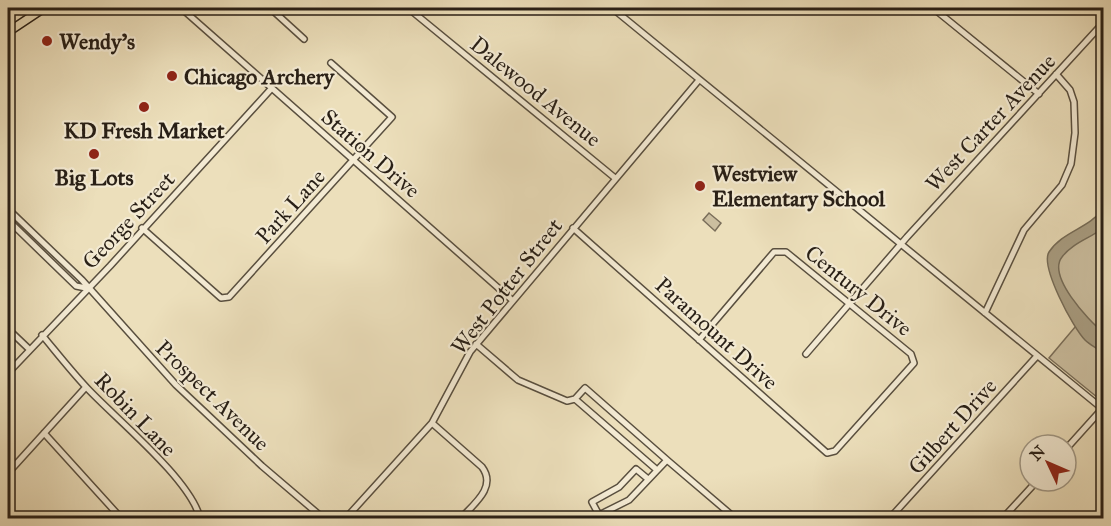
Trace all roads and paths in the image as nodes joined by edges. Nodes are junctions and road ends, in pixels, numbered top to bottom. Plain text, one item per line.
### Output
1 (44, 8) edge
2 (181, 8) edge
3 (270, 8) edge
4 (408, 8) edge
5 (612, 8) edge
6 (933, 8) edge
7 (1104, 22) edge
8 (8, 32) edge
9 (304, 39) dead end
10 (332, 63) dead end
11 (1056, 74) junction
12 (699, 80) junction
13 (271, 88) junction
14 (1039, 94) junction
15 (354, 161) junction
16 (615, 178) junction
17 (8, 209) edge
18 (8, 220) edge
19 (142, 228) junction
20 (573, 228) junction
21 (900, 244) junction
22 (86, 288) junction
23 (512, 300) junction
24 (850, 304) junction
25 (985, 313) junction
26 (8, 329) edge
27 (42, 335) junction
28 (699, 340) junction
29 (476, 344) junction
30 (29, 349) junction
31 (806, 354) dead end
32 (1038, 356) junction
33 (8, 373) edge
34 (86, 387) junction
35 (575, 399) junction
36 (1103, 410) edge
37 (432, 423) junction
38 (44, 433) junction
39 (1078, 436) edge
40 (840, 447) joint
41 (667, 460) junction
42 (657, 470) junction
43 (8, 473) edge
44 (648, 479) junction
45 (1026, 493) edge
46 (729, 512) junction
47 (121, 519) edge
48 (200, 519) edge
49 (323, 519) edge
50 (346, 519) edge
51 (461, 519) edge
52 (723, 519) edge
53 (735, 519) edge
54 (890, 519) edge
55 (1003, 519) edge

1 - 8 main road
2 - 13 street, Station Drive
3 - 9 street
4 - 16 street, Dalewood Avenue
5 - 12 street
6 - 14 street
7 - 11 street, West Carter Avenue
10 - 15 street, Park Lane
11 - 14 street, West Carter Avenue
11 - 25 street
12 - 16 street, West Potter Street
12 - 21 street
13 - 15 street, Station Drive
13 - 19 street, George Street
14 - 21 street, West Carter Avenue
15 - 19 street, Park Lane
15 - 23 street, Station Drive
16 - 20 street, West Potter Street
17 - 22 street, Prospect Avenue
18 - 22 street, Prospect Avenue
19 - 22 street, George Street
20 - 23 street, West Potter Street
20 - 28 street, Paramount Drive
21 - 24 street, West Carter Avenue
21 - 25 street
22 - 27 street, George Street
22 - 49 street, Prospect Avenue
23 - 29 street, West Potter Street
24 - 28 street, Century Drive
24 - 31 street, West Carter Avenue
24 - 40 street, Century Drive
25 - 32 street
26 - 30 street
27 - 30 street, George Street
27 - 34 street, Robin Lane
28 - 40 street, Paramount Drive
29 - 35 street
29 - 37 street, West Potter Street
30 - 33 street, George Street
32 - 36 street
32 - 54 street, Gilbert Drive
34 - 38 street
34 - 48 street, Robin Lane
35 - 41 street
35 - 42 street
36 - 39 street
37 - 50 street, West Potter Street
37 - 51 street
38 - 43 street
38 - 47 street
41 - 42 street
41 - 46 street
42 - 44 street
44 - 44 street
45 - 55 street
46 - 52 street
46 - 53 street

